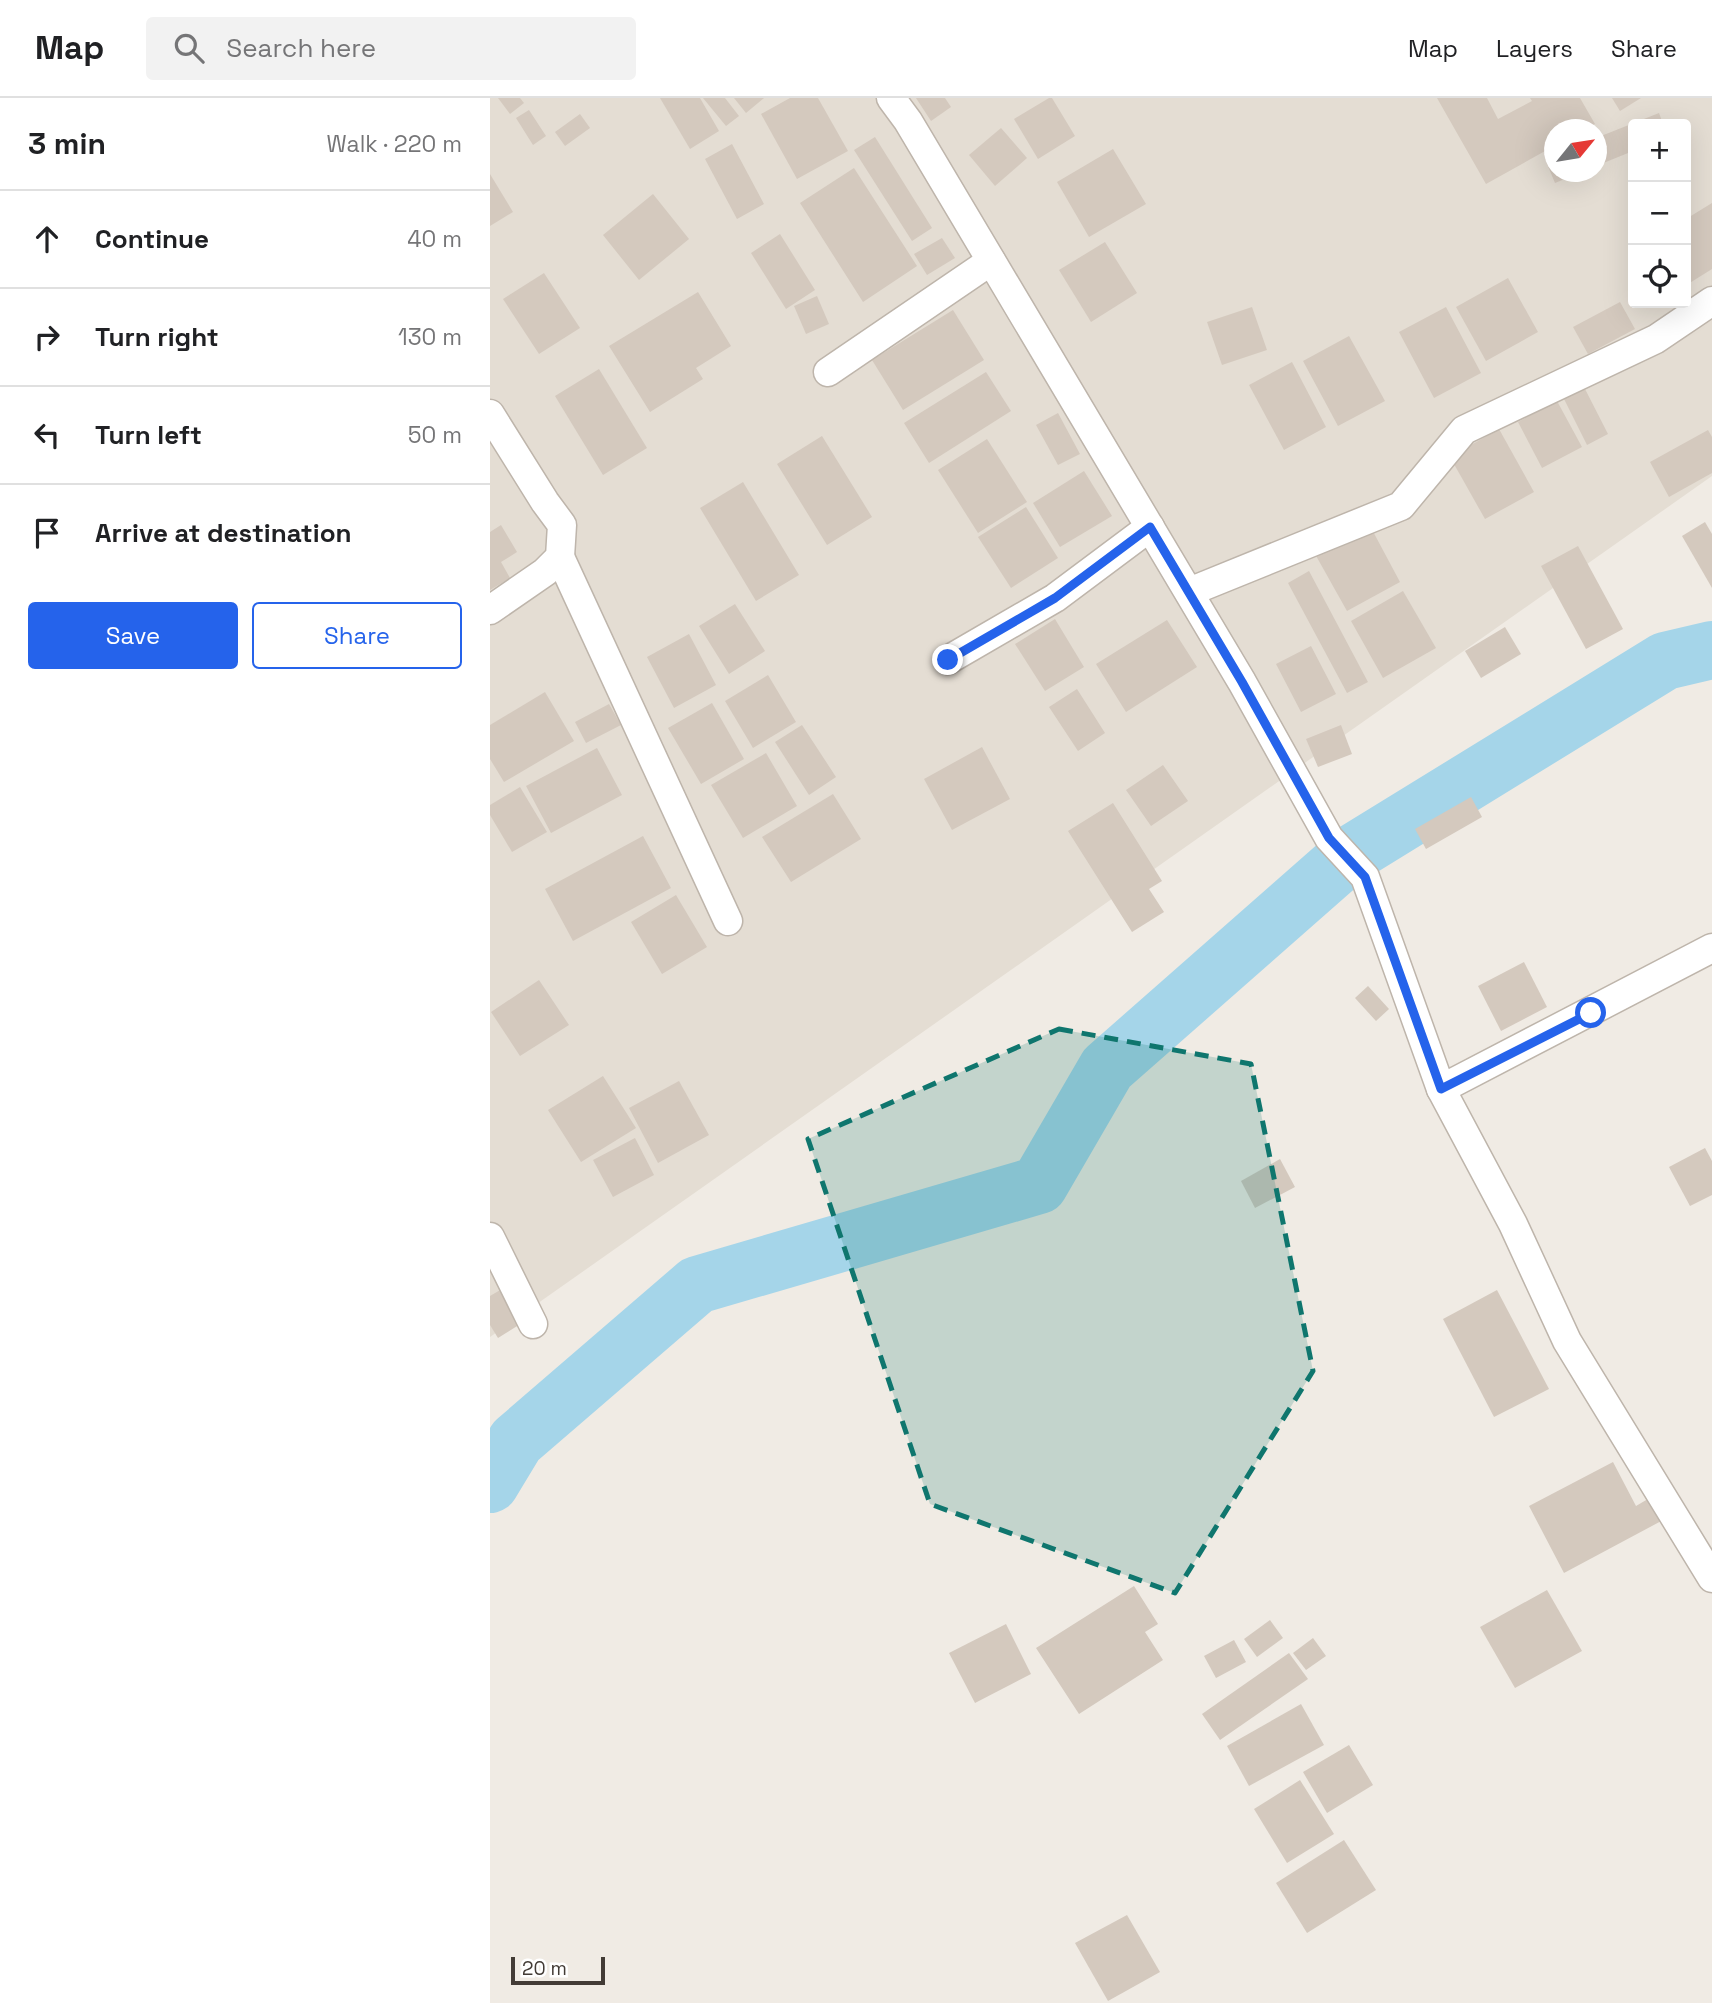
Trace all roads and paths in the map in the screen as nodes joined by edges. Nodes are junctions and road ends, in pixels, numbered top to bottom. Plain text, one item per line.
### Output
1 (891, 98) edge
2 (991, 261) junction
3 (1712, 301) edge
4 (828, 372) dead end
5 (490, 414) edge
6 (1150, 527) junction
7 (560, 557) junction
8 (1189, 593) junction
9 (490, 610) edge
10 (948, 660) dead end
11 (728, 921) dead end
12 (1712, 948) edge
13 (1441, 1089) junction
14 (490, 1237) edge
15 (533, 1324) dead end
16 (1712, 1578) edge

1 - 2 street
2 - 4 street
2 - 6 street
3 - 8 street
5 - 7 street
6 - 8 street
6 - 10 street
7 - 9 street
7 - 11 street
8 - 13 street
12 - 13 street
13 - 16 street
14 - 15 street

